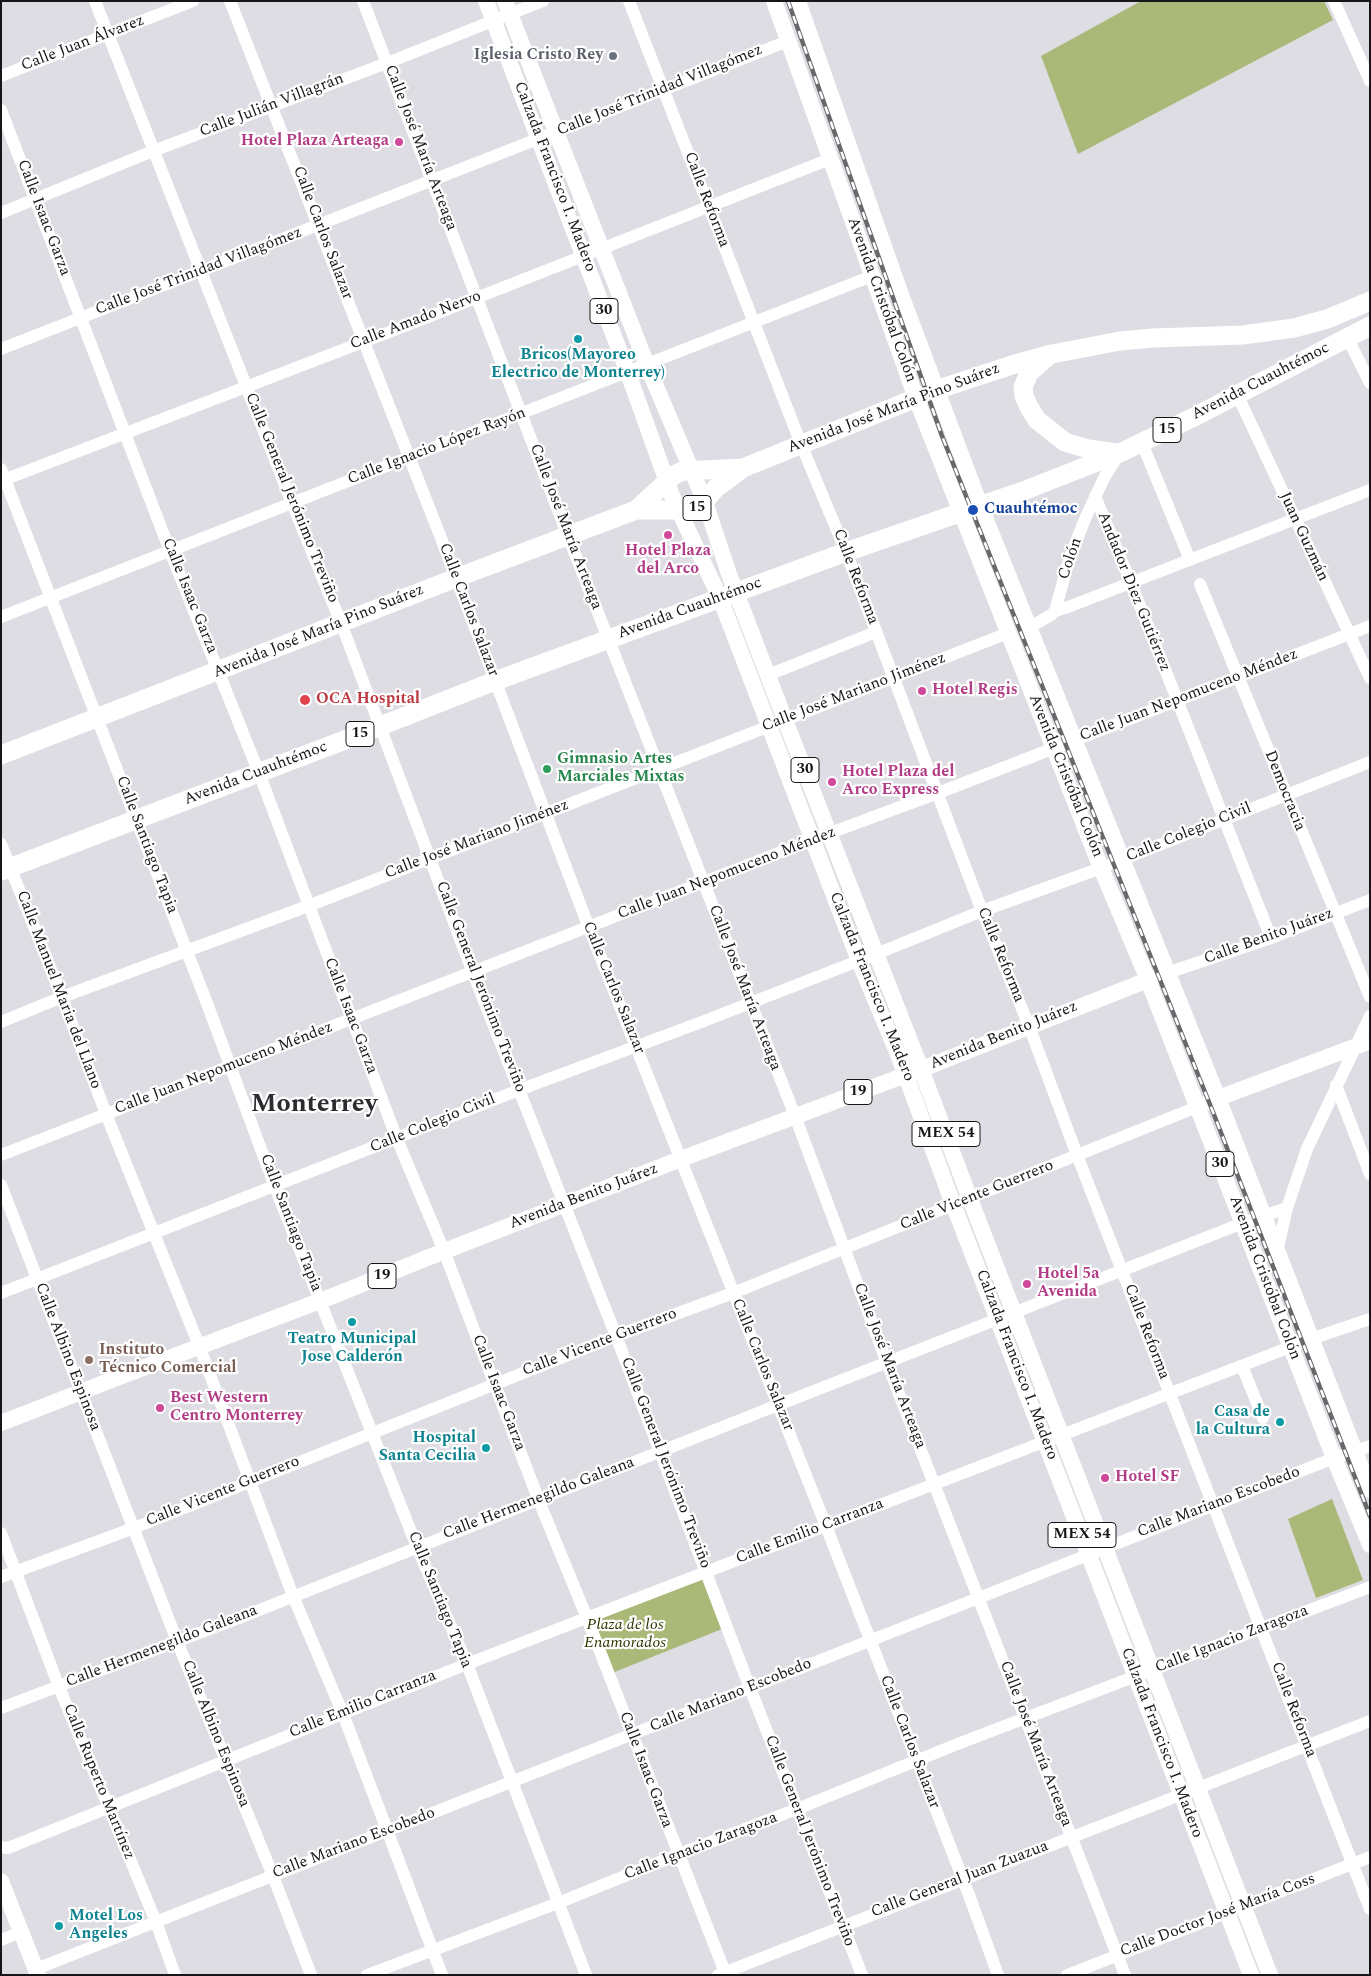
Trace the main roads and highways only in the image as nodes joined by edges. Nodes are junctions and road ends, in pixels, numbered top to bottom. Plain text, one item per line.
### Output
1 (486, 1) edge
2 (774, 1) edge
3 (798, 1) edge
4 (508, 8) edge
5 (1370, 301) edge
6 (1370, 326) edge
7 (1052, 354) junction
8 (936, 390) junction
9 (916, 398) junction
10 (1120, 453) junction
11 (742, 468) junction
12 (693, 470) junction
13 (666, 482) junction
14 (705, 502) junction
15 (980, 505) junction
16 (636, 510) junction
17 (678, 511) junction
18 (961, 512) junction
19 (728, 595) junction
20 (777, 723) junction
21 (1, 756) edge
22 (6, 869) edge
23 (1167, 973) junction
24 (1148, 980) junction
25 (1370, 1040) edge
26 (922, 1069) junction
27 (906, 1075) junction
28 (1218, 1098) junction
29 (1197, 1107) junction
30 (1007, 1316) junction
31 (1, 1424) edge
32 (1362, 1449) edge
33 (1370, 1490) edge
34 (1370, 1545) edge
35 (1, 1881) edge
36 (37, 1972) edge
37 (1250, 1975) edge
38 (1270, 1975) edge

1 - 13 main road, Calzada Francisco I. Madero / 30
2 - 9 main road, Avenida Cristóbal Colón / 30
3 - 8 main road, Avenida Cristóbal Colón / 30
4 - 12 main road, Calzada Francisco I. Madero / 30
5 - 7 highway, Avenida José María Pino Suárez / 15
6 - 10 highway, Avenida Cuauhtémoc / 15
7 - 8 highway, Avenida José María Pino Suárez / 15
7 - 10 highway
8 - 9 highway, Avenida José María Pino Suárez / 15
8 - 15 main road, Avenida Cristóbal Colón / 30
9 - 11 highway, Avenida José María Pino Suárez / 15
9 - 18 main road, Avenida Cristóbal Colón / 30
10 - 15 highway, Avenida Cuauhtémoc / 15
11 - 12 highway, Avenida José María Pino Suárez / 15
11 - 14 highway, Avenida José María Pino Suárez / 15
12 - 13 highway, Avenida José María Pino Suárez / 15
12 - 14 main road, Calzada Francisco I. Madero / 30
13 - 16 highway, Avenida José María Pino Suárez / 15
13 - 17 main road, Calzada Francisco I. Madero / 30
14 - 17 highway, Avenida José María Pino Suárez / 15
14 - 19 main road, Calzada Francisco I. Madero / 30
15 - 18 highway, Avenida Cuauhtémoc / 15
15 - 23 main road, Avenida Cristóbal Colón / 30
16 - 17 highway, Avenida José María Pino Suárez / 15
16 - 21 highway, Avenida José María Pino Suárez / 15
17 - 19 main road, Calzada Francisco I. Madero / 30
18 - 19 highway, Avenida Cuauhtémoc / 15
18 - 24 main road, Avenida Cristóbal Colón / 30
19 - 20 main road, Calzada Francisco I. Madero / 30
19 - 20 main road, Calzada Francisco I. Madero / 30
19 - 22 highway, Avenida Cuauhtémoc / 15
20 - 26 main road, Calzada Francisco I. Madero / 30
20 - 27 main road, Calzada Francisco I. Madero / 30
23 - 24 main road, Avenida Benito Juárez / 19
23 - 28 main road, Avenida Cristóbal Colón / 30
24 - 26 main road, Avenida Benito Juárez / 19
24 - 29 main road, Avenida Cristóbal Colón / 30
25 - 28 main road
26 - 27 main road, Avenida Benito Juárez / 19
26 - 30 main road, Calzada Francisco I. Madero / MEX 54
27 - 30 main road, Calzada Francisco I. Madero / MEX 54
27 - 31 main road, Avenida Benito Juárez / 19
28 - 29 main road
28 - 32 main road, Avenida Cristóbal Colón / 30
29 - 34 main road, Avenida Cristóbal Colón / 30
30 - 37 main road, Calzada Francisco I. Madero / MEX 54
30 - 38 main road, Calzada Francisco I. Madero / MEX 54
32 - 33 main road, 30
35 - 36 main road

